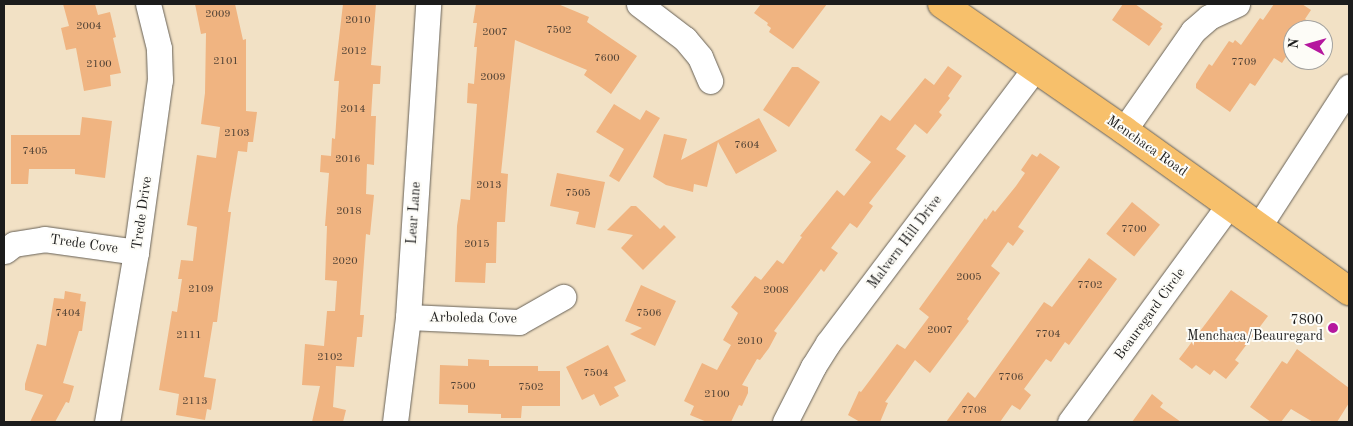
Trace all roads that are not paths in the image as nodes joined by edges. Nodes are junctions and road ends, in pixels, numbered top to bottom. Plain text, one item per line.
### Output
1 (148, 4) edge
2 (428, 4) edge
3 (639, 4) edge
4 (942, 4) edge
5 (1237, 4) edge
6 (1035, 68) junction
7 (710, 81) dead end
8 (1349, 87) edge
9 (1124, 130) junction
10 (1229, 205) junction
11 (1259, 226) junction
12 (5, 251) edge
13 (136, 252) junction
14 (1349, 292) edge
15 (563, 297) dead end
16 (408, 317) junction
17 (107, 422) edge
18 (396, 422) edge
19 (785, 422) edge
20 (1070, 422) edge

1 - 13 street, Trede Drive
2 - 16 street, Lear Lane
3 - 7 street
4 - 6 main road, Menchaca Road
5 - 9 street
6 - 9 main road, Menchaca Road
6 - 19 street, Malvern Hill Drive
8 - 11 street
9 - 10 main road, Menchaca Road
10 - 11 main road, Menchaca Road
10 - 20 street, Beauregard Circle
11 - 14 main road, Menchaca Road
12 - 13 street, Trede Cove
13 - 17 street, Trede Drive
15 - 16 street, Arboleda Cove
16 - 18 street, Lear Lane

